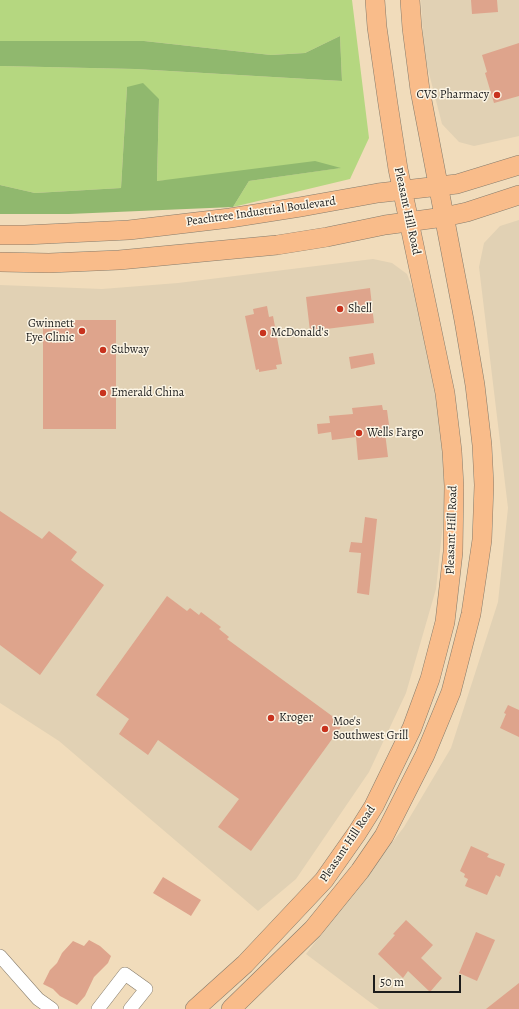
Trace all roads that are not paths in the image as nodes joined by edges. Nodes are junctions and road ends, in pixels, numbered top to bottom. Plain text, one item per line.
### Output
1 (376, 0) edge
2 (410, 0) edge
3 (519, 165) edge
4 (438, 186) junction
5 (402, 190) junction
6 (519, 195) edge
7 (444, 217) junction
8 (408, 222) junction
9 (0, 235) edge
10 (0, 262) edge
11 (0, 956) edge
12 (52, 1009) edge
13 (98, 1009) edge
14 (130, 1009) edge
15 (195, 1009) edge
16 (231, 1009) edge

1 - 5 highway, Pleasant Hill Road
2 - 4 highway, Pleasant Hill Road
3 - 4 highway, Peachtree Industrial Boulevard
4 - 5 highway, Peachtree Industrial Boulevard
4 - 7 highway, Pleasant Hill Road
5 - 8 highway, Pleasant Hill Road
5 - 9 highway, Peachtree Industrial Boulevard
6 - 7 highway
7 - 8 highway
7 - 16 highway, Pleasant Hill Road
8 - 10 highway
8 - 15 highway, Pleasant Hill Road
11 - 12 street
13 - 14 street

